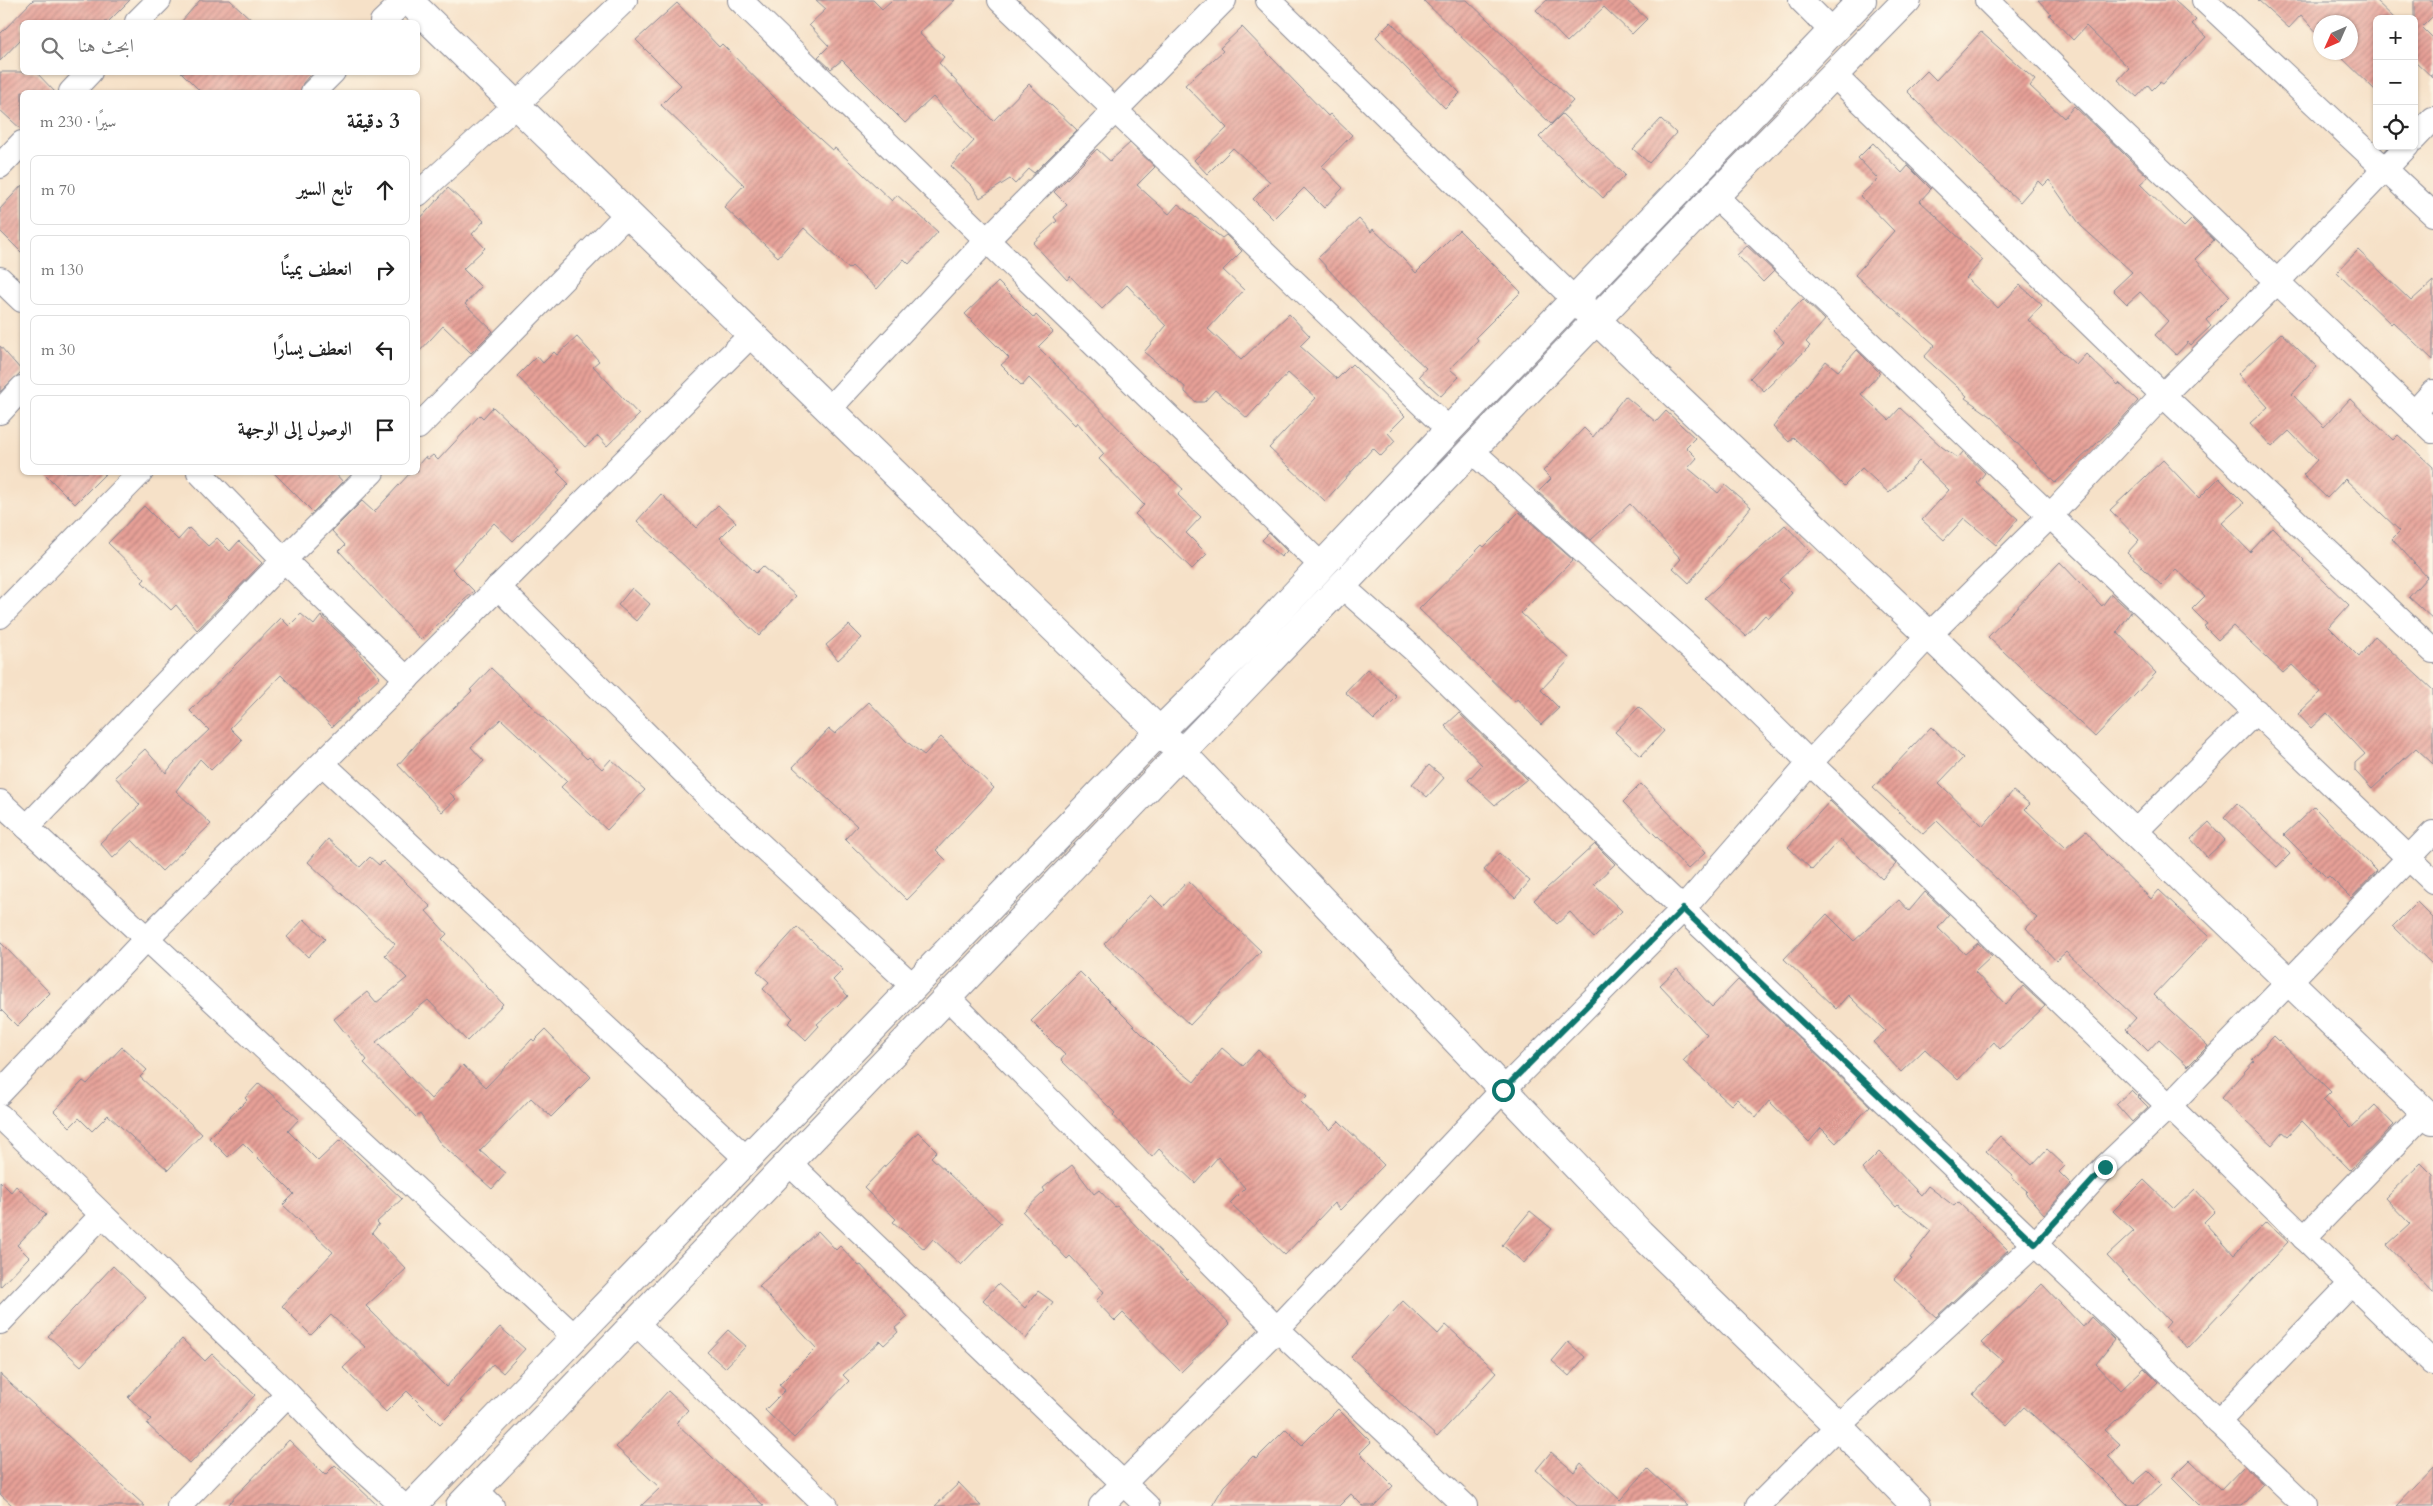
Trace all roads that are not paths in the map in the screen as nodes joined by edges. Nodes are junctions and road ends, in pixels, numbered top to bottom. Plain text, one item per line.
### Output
1 (159, 0) edge
2 (406, 0) edge
3 (625, 0) edge
4 (740, 0) edge
5 (1000, 0) edge
6 (1224, 0) edge
7 (1268, 0) edge
8 (1800, 0) edge
9 (1862, 0) edge
10 (1907, 0) edge
11 (1987, 0) edge
12 (2204, 0) edge
13 (140, 20) edge
14 (384, 20) edge
15 (1831, 30) junction
16 (87, 75) edge
17 (330, 75) edge
18 (1835, 76) junction
19 (73, 90) edge
20 (315, 90) edge
21 (516, 104) junction
22 (1116, 111) junction
23 (2433, 119) edge
24 (2418, 135) edge
25 (20, 145) edge
26 (2403, 150) edge
27 (0, 166) edge
28 (2385, 169) junction
29 (420, 192) edge
30 (1715, 196) junction
31 (628, 214) junction
32 (2433, 214) edge
33 (987, 240) junction
34 (0, 279) edge
35 (2277, 282) junction
36 (20, 298) edge
37 (1575, 300) junction
38 (1597, 320) junction
39 (752, 334) junction
40 (20, 390) edge
41 (2433, 392) edge
42 (2163, 395) junction
43 (829, 409) junction
44 (0, 412) edge
45 (2414, 413) junction
46 (420, 425) edge
47 (1450, 430) junction
48 (2433, 431) edge
49 (1472, 451) junction
50 (138, 475) edge
51 (202, 475) edge
52 (369, 475) edge
53 (2050, 516) junction
54 (284, 560) junction
55 (1321, 565) junction
56 (498, 587) junction
57 (1343, 587) junction
58 (0, 616) edge
59 (1929, 635) junction
60 (2433, 651) edge
61 (407, 679) junction
62 (2256, 711) junction
63 (1159, 732) junction
64 (1180, 752) junction
65 (1810, 763) junction
66 (322, 764) junction
67 (0, 802) edge
68 (27, 827) junction
69 (2134, 833) junction
70 (2433, 833) edge
71 (2409, 858) junction
72 (2433, 881) edge
73 (1683, 909) junction
74 (147, 938) junction
75 (2288, 981) junction
76 (913, 986) junction
77 (947, 997) junction
78 (1503, 1090) junction
79 (0, 1093) edge
80 (2169, 1106) junction
81 (0, 1116) edge
82 (2429, 1116) edge
83 (747, 1159) junction
84 (790, 1164) junction
85 (102, 1215) junction
86 (2304, 1238) junction
87 (2035, 1244) junction
88 (2352, 1284) junction
89 (0, 1322) edge
90 (636, 1323) junction
91 (1277, 1329) junction
92 (576, 1338) junction
93 (2433, 1363) edge
94 (288, 1394) junction
95 (2218, 1422) junction
96 (1838, 1426) junction
97 (1123, 1483) junction
98 (476, 1501) edge
99 (178, 1506) edge
100 (403, 1506) edge
101 (412, 1506) edge
102 (826, 1506) edge
103 (1101, 1506) edge
104 (1146, 1506) edge
105 (1465, 1506) edge
106 (1758, 1506) edge
107 (1916, 1506) edge
108 (2306, 1506) edge

1 - 13 street
2 - 14 street
2 - 21 main road
3 - 21 street
4 - 33 street
5 - 22 street
6 - 22 street
7 - 37 street
8 - 15 street
9 - 15 main road
10 - 18 main road
11 - 35 street
12 - 28 street
15 - 37 main road
16 - 19 street
17 - 20 street
18 - 30 main road
18 - 42 street
21 - 29 street
21 - 31 main road
22 - 33 street
22 - 47 street
23 - 24 street
25 - 27 street
26 - 28 street
28 - 32 street
28 - 35 street
30 - 38 main road
30 - 53 street
31 - 39 main road
31 - 46 street
33 - 43 street
33 - 55 street
34 - 36 street
35 - 42 street
35 - 45 street
37 - 38 main road
37 - 47 main road
38 - 49 main road
38 - 59 main road
39 - 43 main road
39 - 56 street
40 - 44 street
41 - 45 street
42 - 53 street
42 - 60 street
43 - 63 main road
45 - 48 street
47 - 55 main road
49 - 57 main road
49 - 65 street
50 - 58 street
51 - 54 street
52 - 54 street
53 - 59 street
53 - 62 street
54 - 61 street
54 - 68 street
55 - 63 main road
56 - 61 street
56 - 76 street
57 - 64 main road
57 - 73 street
59 - 65 street
59 - 69 main road
61 - 66 street
62 - 69 street
62 - 71 street
63 - 64 main road
63 - 76 main road
64 - 77 main road
64 - 78 main road
65 - 73 street
65 - 80 street
66 - 74 street
66 - 83 street
67 - 68 street
68 - 74 street
69 - 75 main road
70 - 71 street
71 - 72 street
71 - 75 street
73 - 78 street
73 - 87 street
74 - 79 street
74 - 92 street
75 - 80 street
75 - 82 main road
76 - 83 main road
77 - 84 main road
77 - 91 street
78 - 91 street
78 - 96 main road
80 - 86 street
80 - 87 street
81 - 85 street
82 - 86 street
83 - 92 main road
84 - 90 main road
84 - 97 street
85 - 89 street
85 - 94 street
86 - 88 street
87 - 95 street
87 - 96 street
88 - 93 street
88 - 95 street
90 - 98 main road
90 - 102 street
91 - 97 street
91 - 105 street
92 - 101 main road
94 - 99 street
94 - 100 street
95 - 108 street
96 - 106 street
96 - 107 main road
97 - 103 street
97 - 104 street

